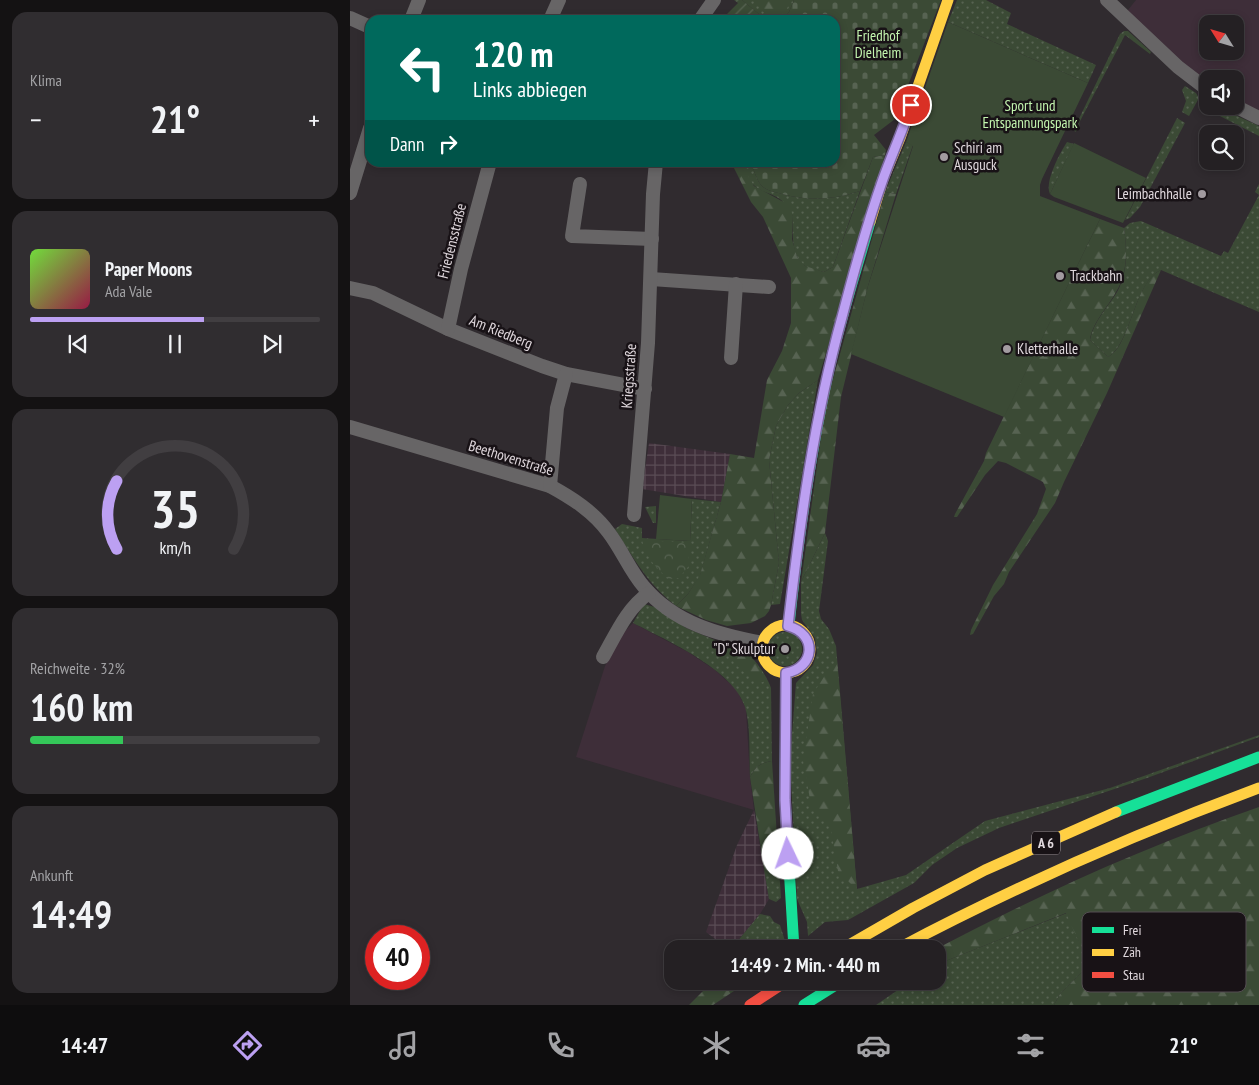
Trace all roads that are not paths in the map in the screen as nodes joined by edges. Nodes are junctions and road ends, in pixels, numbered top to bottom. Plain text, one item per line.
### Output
1 (419, 0) edge
2 (559, 0) edge
3 (714, 0) edge
4 (948, 0) edge
5 (1112, 2) edge
6 (413, 15) edge
7 (552, 15) edge
8 (704, 15) edge
9 (350, 18) edge
10 (365, 25) edge
11 (1199, 83) edge
12 (1244, 110) edge
13 (1259, 118) edge
14 (365, 144) edge
15 (489, 167) edge
16 (656, 167) edge
17 (580, 184) dead end
18 (350, 193) edge
19 (652, 239) junction
20 (651, 279) junction
21 (736, 284) junction
22 (769, 287) dead end
23 (350, 288) edge
24 (448, 329) junction
25 (731, 358) dead end
26 (566, 374) junction
27 (645, 389) junction
28 (350, 427) edge
29 (550, 486) junction
30 (634, 515) dead end
31 (649, 593) junction
32 (788, 626) junction
33 (763, 643) junction
34 (603, 657) dead end
35 (786, 673) junction
36 (1259, 756) edge
37 (1259, 788) edge
38 (793, 940) edge
39 (858, 940) edge
40 (914, 940) edge
41 (773, 990) edge
42 (828, 990) edge
43 (801, 1002) edge
44 (750, 1005) edge

1 - 6 street
2 - 7 street
3 - 8 street
4 - 32 main road
5 - 11 street
9 - 10 street
12 - 13 street
14 - 18 street
15 - 24 street, Friedensstraße
16 - 19 street, Kriegsstraße
17 - 19 street
19 - 20 street, Kriegsstraße
20 - 21 street
20 - 27 street, Kriegsstraße
21 - 22 street
21 - 25 street
23 - 24 street, Am Riedberg
24 - 26 street, Am Riedberg
26 - 27 street, Am Riedberg
26 - 29 street
27 - 30 street, Kriegsstraße
28 - 29 street, Beethovenstraße
29 - 31 street, Beethovenstraße
31 - 33 street, Beethovenstraße
31 - 34 street
32 - 33 main road
32 - 35 main road
33 - 35 main road
35 - 38 main road
36 - 39 main road, A 6
37 - 40 main road, A 6
41 - 44 main road
42 - 43 main road

